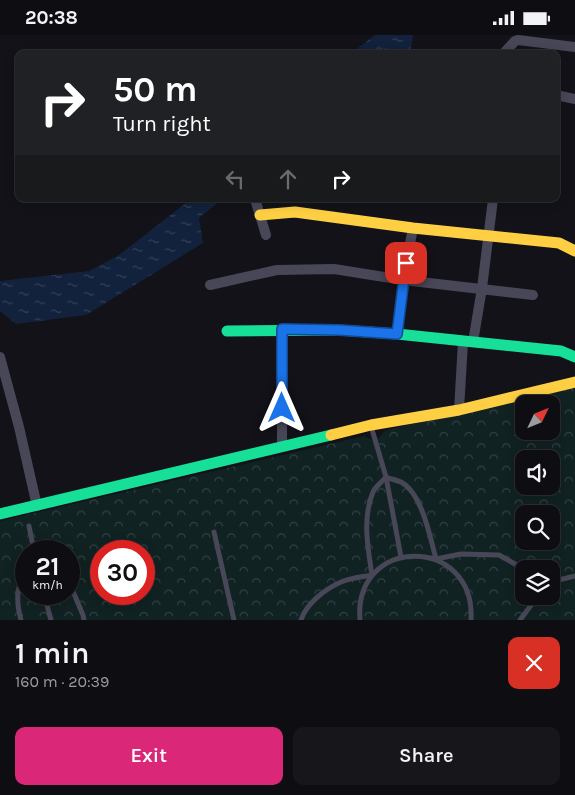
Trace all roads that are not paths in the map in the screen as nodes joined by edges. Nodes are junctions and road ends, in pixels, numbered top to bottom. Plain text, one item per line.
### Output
1 (575, 47) edge
2 (507, 50) edge
3 (560, 96) edge
4 (575, 99) edge
5 (256, 202) edge
6 (493, 202) edge
7 (260, 215) junction
8 (413, 228) junction
9 (266, 235) dead end
10 (488, 235) junction
11 (575, 251) edge
12 (403, 280) junction
13 (210, 285) dead end
14 (482, 289) junction
15 (533, 295) dead end
16 (282, 329) junction
17 (227, 331) dead end
18 (397, 334) junction
19 (468, 342) junction
20 (0, 357) edge
21 (575, 357) edge
22 (575, 383) edge
23 (459, 410) junction
24 (371, 425) junction
25 (282, 447) junction
26 (386, 477) junction
27 (37, 505) junction
28 (0, 515) edge
29 (29, 526) dead end
30 (214, 532) dead end
31 (32, 540) edge
32 (401, 557) junction
33 (436, 559) junction
34 (515, 564) edge
35 (372, 575) junction
36 (575, 577) edge
37 (560, 581) edge
38 (17, 605) edge
39 (47, 605) edge
40 (79, 605) edge
41 (531, 605) edge
42 (21, 620) edge
43 (51, 620) edge
44 (84, 620) edge
45 (234, 620) edge
46 (300, 620) edge
47 (360, 620) edge
48 (471, 620) edge
49 (520, 620) edge

1 - 2 street
3 - 4 street
5 - 7 street
6 - 10 street
7 - 8 street
7 - 9 street
8 - 10 street
8 - 12 street
10 - 11 street
10 - 14 street
12 - 13 street
12 - 14 street
12 - 18 street
14 - 15 street
14 - 19 street
16 - 17 street
16 - 18 street
16 - 25 street
18 - 19 street
19 - 21 street
19 - 23 street
20 - 27 street
22 - 23 street
23 - 24 street
24 - 25 street
24 - 26 lane
25 - 27 street
26 - 32 lane
26 - 33 lane
26 - 35 lane
27 - 28 street
29 - 31 lane
30 - 45 lane
32 - 33 lane
32 - 35 lane
33 - 34 lane
33 - 48 lane
35 - 46 lane
35 - 47 lane
36 - 37 lane
38 - 42 lane
39 - 43 lane
40 - 44 lane
41 - 49 lane

